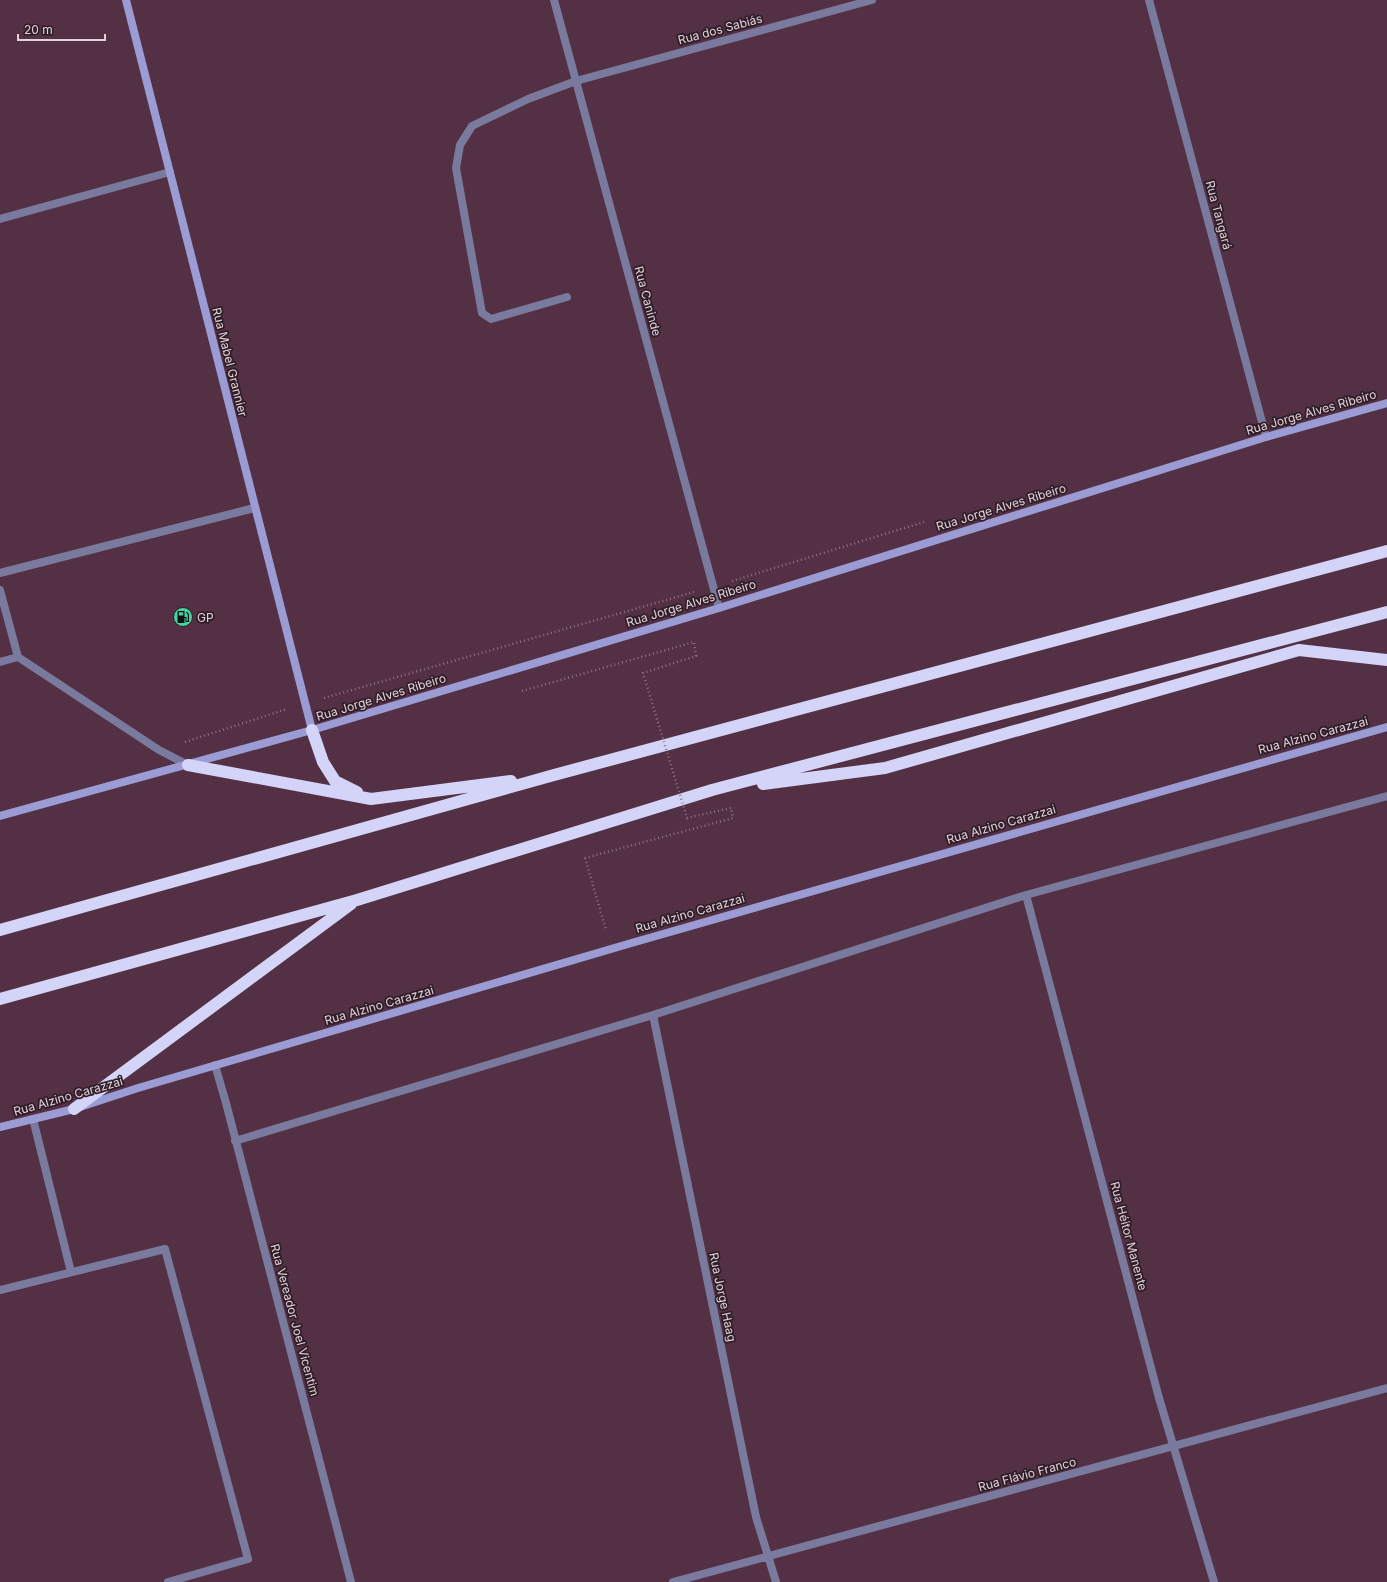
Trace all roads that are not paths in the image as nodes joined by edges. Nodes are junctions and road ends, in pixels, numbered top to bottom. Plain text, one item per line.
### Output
1 (126, 0) edge
2 (554, 0) edge
3 (872, 0) edge
4 (1149, 0) edge
5 (576, 81) junction
6 (170, 172) junction
7 (0, 219) edge
8 (567, 297) dead end
9 (1387, 403) edge
10 (1266, 437) junction
11 (254, 508) junction
12 (1387, 551) edge
13 (0, 573) edge
14 (0, 590) edge
15 (719, 608) junction
16 (1387, 612) edge
17 (18, 657) junction
18 (1387, 660) edge
19 (0, 662) edge
20 (1387, 726) edge
21 (312, 730) junction
22 (188, 765) junction
23 (554, 775) junction
24 (712, 790) junction
25 (1387, 796) edge
26 (371, 799) junction
27 (0, 816) edge
28 (1026, 895) junction
29 (357, 900) junction
30 (0, 930) edge
31 (0, 999) edge
32 (653, 1015) junction
33 (215, 1065) junction
34 (74, 1109) junction
35 (33, 1119) junction
36 (0, 1127) edge
37 (235, 1141) junction
38 (71, 1272) junction
39 (0, 1290) edge
40 (1387, 1388) edge
41 (1175, 1447) junction
42 (769, 1555) junction
43 (168, 1582) edge
44 (351, 1582) edge
45 (673, 1582) edge
46 (776, 1582) edge
47 (1214, 1582) edge

1 - 6 main road, Rua Mabel Grannier
2 - 5 street, Rua Caninde
3 - 5 street, Rua dos Sabiás
4 - 10 street, Rua Tangará
5 - 8 street, Rua dos Sabiás
5 - 15 street, Rua Caninde
6 - 7 street
6 - 11 main road, Rua Mabel Grannier
9 - 10 main road, Rua Jorge Alves Ribeiro
10 - 15 main road, Rua Jorge Alves Ribeiro
11 - 13 street
11 - 21 main road, Rua Mabel Grannier
12 - 23 highway
14 - 17 street
15 - 21 main road, Rua Jorge Alves Ribeiro
16 - 24 highway
17 - 19 street
17 - 22 street
18 - 24 highway
20 - 33 main road, Rua Alzino Carazzai
21 - 22 main road, Rua Jorge Alves Ribeiro
21 - 26 highway
22 - 26 highway
22 - 27 main road, Rua Jorge Alves Ribeiro
23 - 26 highway
23 - 30 highway
24 - 29 highway
25 - 28 street
28 - 32 street
28 - 41 street, Rua Héitor Manente
29 - 31 highway
29 - 34 highway
32 - 37 street
32 - 42 street, Rua Jorge Haag
33 - 34 main road, Rua Alzino Carazzai
33 - 37 street, Rua Vereador Joel Vicentim
34 - 35 main road, Rua Alzino Carazzai
35 - 36 main road, Rua Alzino Carazzai
35 - 38 street
37 - 44 street, Rua Vereador Joel Vicentim
38 - 39 street
38 - 43 street
40 - 41 street, Rua Flávio Franco
41 - 42 street, Rua Flávio Franco
41 - 47 street, Rua Héitor Manente
42 - 45 street, Rua Flávio Franco
42 - 46 street, Rua Jorge Haag

